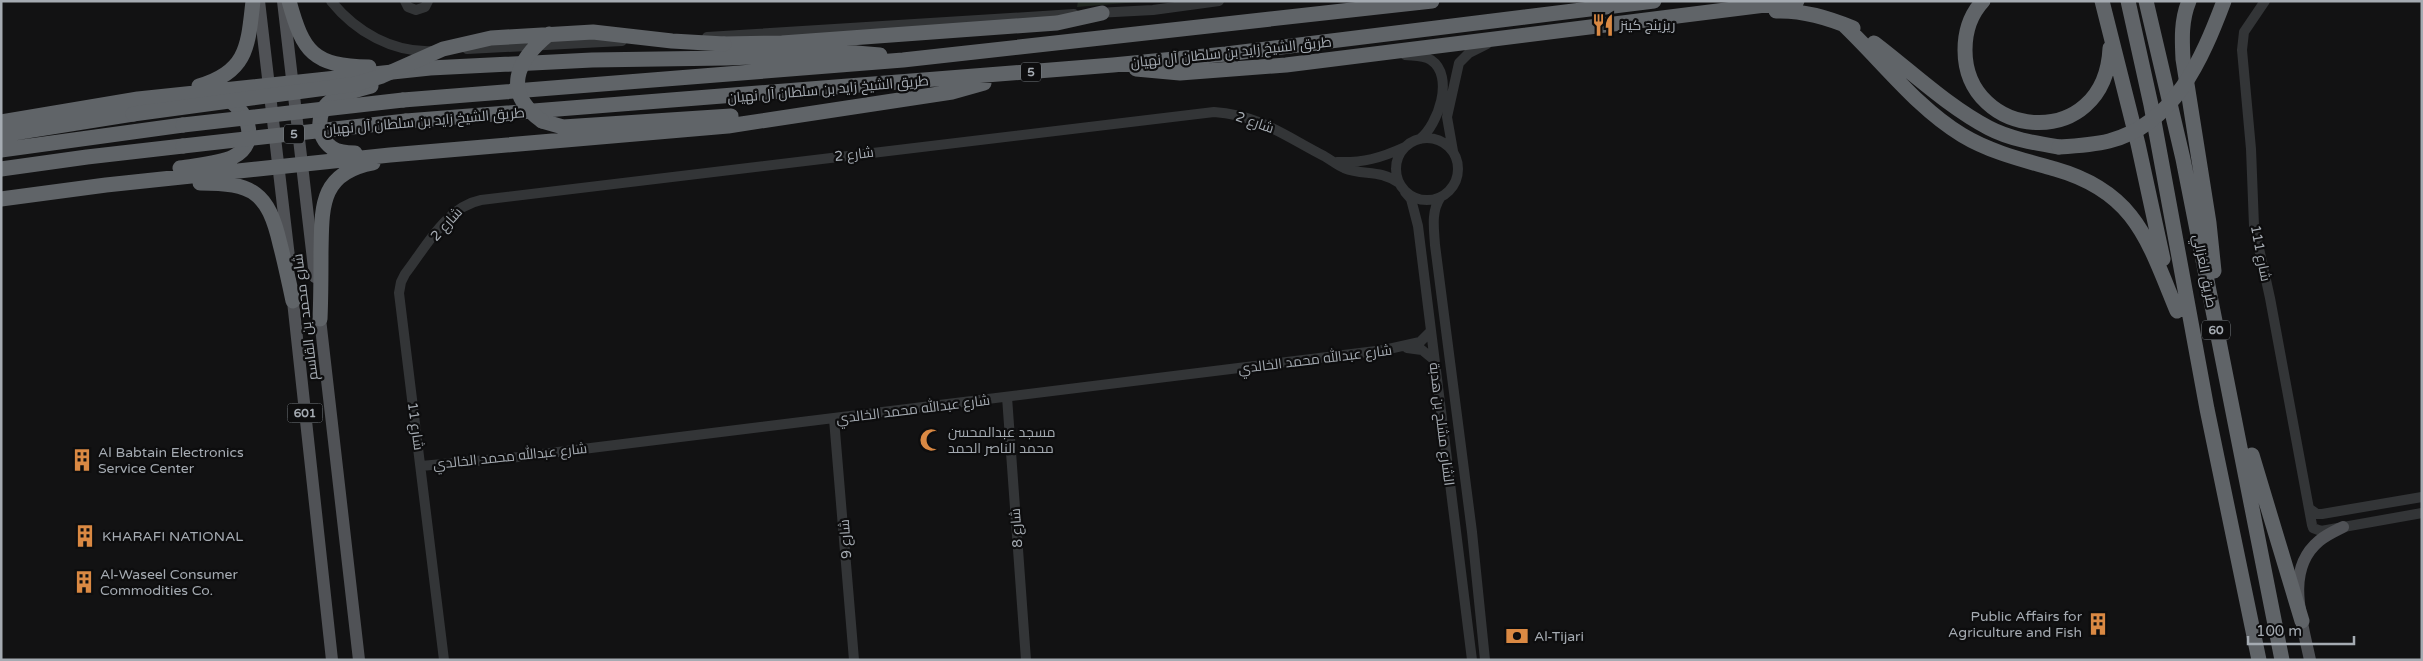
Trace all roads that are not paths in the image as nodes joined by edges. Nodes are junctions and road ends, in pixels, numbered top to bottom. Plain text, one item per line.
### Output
1 (253, 1) edge
2 (259, 1) edge
3 (284, 1) edge
4 (289, 1) edge
5 (332, 1) edge
6 (405, 1) edge
7 (428, 1) edge
8 (1220, 1) edge
9 (1654, 1) edge
10 (1797, 1) edge
11 (1983, 1) edge
12 (2102, 1) edge
13 (2128, 1) edge
14 (2146, 1) edge
15 (2189, 1) edge
16 (2224, 1) edge
17 (2265, 1) edge
18 (1428, 2) edge
19 (1704, 12) junction
20 (1102, 13) junction
21 (1843, 24) junction
22 (549, 34) junction
23 (2110, 34) junction
24 (1520, 35) junction
25 (1366, 56) junction
26 (903, 60) junction
27 (1113, 65) junction
28 (430, 68) junction
29 (1004, 75) junction
30 (292, 83) junction
31 (269, 85) junction
32 (196, 92) junction
33 (138, 99) junction
34 (879, 101) junction
35 (1, 122) edge
36 (1, 135) edge
37 (1420, 139) junction
38 (504, 145) junction
39 (1407, 146) junction
40 (1, 150) edge
41 (1453, 151) junction
42 (390, 155) junction
43 (1334, 162) junction
44 (301, 164) junction
45 (279, 166) junction
46 (1, 169) edge
47 (106, 185) junction
48 (1402, 187) junction
49 (1440, 198) junction
50 (1, 199) edge
51 (400, 282) joint
52 (293, 301) junction
53 (2177, 311) junction
54 (320, 318) junction
55 (1430, 332) junction
56 (2218, 343) junction
57 (1404, 348) junction
58 (1434, 359) junction
59 (1006, 397) junction
60 (2207, 409) junction
61 (834, 419) junction
62 (2238, 428) junction
63 (421, 466) junction
64 (2422, 496) edge
65 (2373, 506) junction
66 (2310, 509) junction
67 (2422, 513) edge
68 (2375, 521) junction
69 (2342, 527) junction
70 (1464, 601) junction
71 (1480, 601) junction
72 (2302, 621) junction
73 (1482, 624) junction
74 (1467, 627) junction
75 (332, 660) edge
76 (361, 660) edge
77 (444, 660) edge
78 (854, 660) edge
79 (1026, 660) edge
80 (1472, 660) edge
81 (1485, 660) edge
82 (2259, 660) edge
83 (2282, 660) edge
84 (2310, 660) edge

1 - 33 highway
2 - 31 main road, شارع محمد بن القاسم / 601
3 - 30 main road, شارع محمد بن القاسم / 601
4 - 28 highway
5 - 20 street
6 - 7 street
8 - 20 street
9 - 27 highway, طريق الشيخ زايد بن سلطان آل نهيان / 5
10 - 19 highway
11 - 23 highway
12 - 23 highway
13 - 60 highway, طريق الغزالي / 60
14 - 56 highway, طريق الغزالي / 60
15 - 56 highway
16 - 21 highway, bridge
17 - 66 street, شارع 111
18 - 26 highway, طريق الشيخ زايد بن سلطان آل نهيان / 5
19 - 21 highway
19 - 24 highway
20 - 22 highway, bridge
21 - 53 highway
22 - 34 highway, bridge
22 - 36 highway, bridge
23 - 53 highway
24 - 25 highway
24 - 41 street
25 - 27 highway
25 - 37 street
26 - 28 highway
26 - 40 highway, طريق الشيخ زايد بن سلطان آل نهيان / 5, bridge
27 - 29 highway, طريق الشيخ زايد بن سلطان آل نهيان / 5
28 - 30 highway
28 - 42 highway
29 - 34 highway
29 - 46 highway, طريق الشيخ زايد بن سلطان آل نهيان / 5, bridge
30 - 31 highway
30 - 44 main road, شارع محمد بن القاسم / 601
31 - 32 highway
31 - 45 main road, شارع محمد بن القاسم / 601
32 - 33 highway
32 - 47 highway
33 - 35 highway
34 - 38 highway
37 - 39 street
37 - 41 street
38 - 42 highway
38 - 54 highway
39 - 43 street, شارع 2
39 - 48 street
41 - 49 street
42 - 44 highway
43 - 48 street, شارع 2
43 - 51 street, شارع 2
44 - 45 highway
44 - 54 main road, شارع محمد بن القاسم / 601
45 - 47 highway
45 - 52 main road, شارع محمد بن القاسم / 601
47 - 50 highway
47 - 52 highway
48 - 49 street
48 - 55 street, الشارع مشلح بن هدبة
49 - 71 street, الشارع مشلح بن هدبة
51 - 63 street, شارع 11
52 - 75 main road, شارع محمد بن القاسم / 601
53 - 60 highway
54 - 76 main road, شارع محمد بن القاسم / 601
55 - 57 street, شارع عبدالله محمد الخالدي
55 - 58 street, الشارع مشلح بن هدبة
56 - 62 highway, طريق الغزالي / 60
57 - 58 street, شارع عبدالله محمد الخالدي
57 - 59 street, شارع عبدالله محمد الخالدي
58 - 70 street, الشارع مشلح بن هدبة
59 - 61 street, شارع عبدالله محمد الخالدي
59 - 79 street, شارع 8
60 - 82 highway, طريق الغزالي / 60
61 - 63 street, شارع عبدالله محمد الخالدي
61 - 78 street, شارع 9
62 - 72 highway
62 - 83 highway, طريق الغزالي / 60
63 - 77 street, شارع 11
64 - 65 street
65 - 66 street
65 - 68 street
66 - 69 street, شارع 111
67 - 68 street
68 - 69 street
69 - 72 main road
70 - 71 street
70 - 74 street, الشارع مشلح بن هدبة
71 - 73 street, الشارع مشلح بن هدبة
72 - 84 main road
73 - 74 street
73 - 81 street, الشارع مشلح بن هدبة
74 - 80 street, الشارع مشلح بن هدبة

